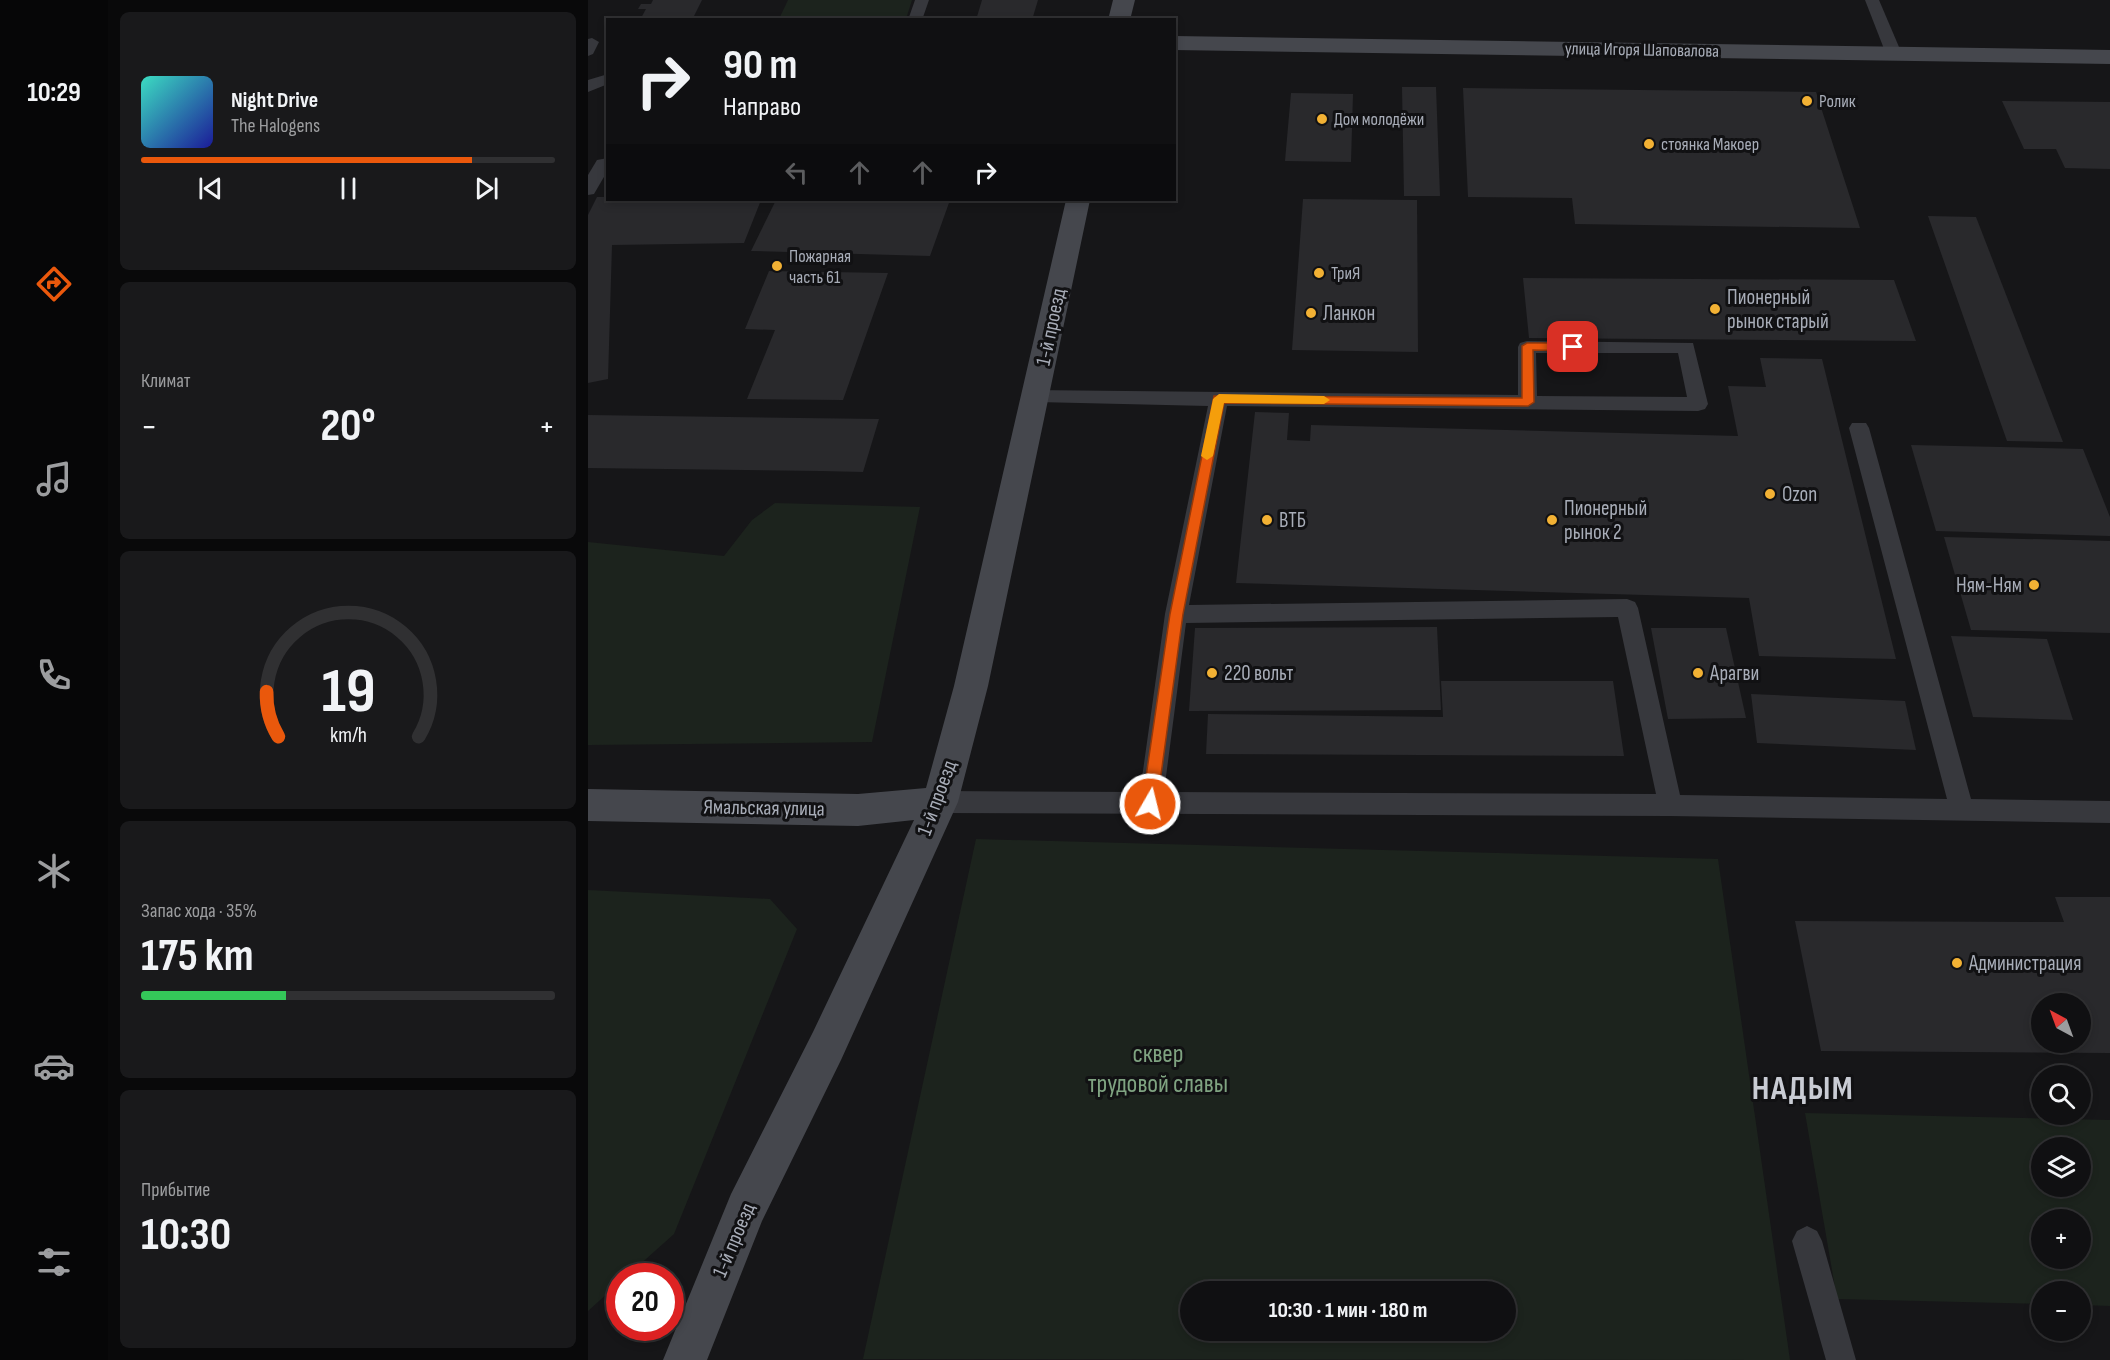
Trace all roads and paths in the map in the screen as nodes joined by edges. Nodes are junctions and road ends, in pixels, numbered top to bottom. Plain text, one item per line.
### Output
1 (922, 0) edge
2 (1124, 0) edge
3 (1872, 0) edge
4 (916, 18) edge
5 (1120, 18) edge
6 (1176, 43) edge
7 (1894, 54) junction
8 (2110, 57) edge
9 (606, 80) edge
10 (588, 87) edge
11 (600, 163) edge
12 (588, 190) edge
13 (1078, 201) edge
14 (1037, 395) junction
15 (1219, 399) junction
16 (1528, 402) junction
17 (1859, 428) dead end
18 (1176, 614) junction
19 (940, 802) junction
20 (1150, 804) junction
21 (1670, 805) junction
22 (588, 806) edge
23 (1962, 810) junction
24 (2110, 812) edge
25 (1807, 1241) dead end
26 (685, 1360) edge
27 (1841, 1360) edge

1 - 4 lane
2 - 5 street
3 - 7 lane
6 - 7 street, улица Игоря Шаповалова
7 - 8 street, улица Игоря Шаповалова
9 - 10 lane
11 - 12 lane
13 - 14 street, 1-й проезд
14 - 15 lane
14 - 19 street, 1-й проезд
15 - 16 lane
15 - 18 lane
16 - 16 lane
17 - 23 lane
18 - 20 lane
18 - 21 lane
19 - 20 lane
19 - 22 street, Ямальская улица
19 - 26 street, 1-й проезд
20 - 21 lane
21 - 23 lane
23 - 24 lane
25 - 27 lane

